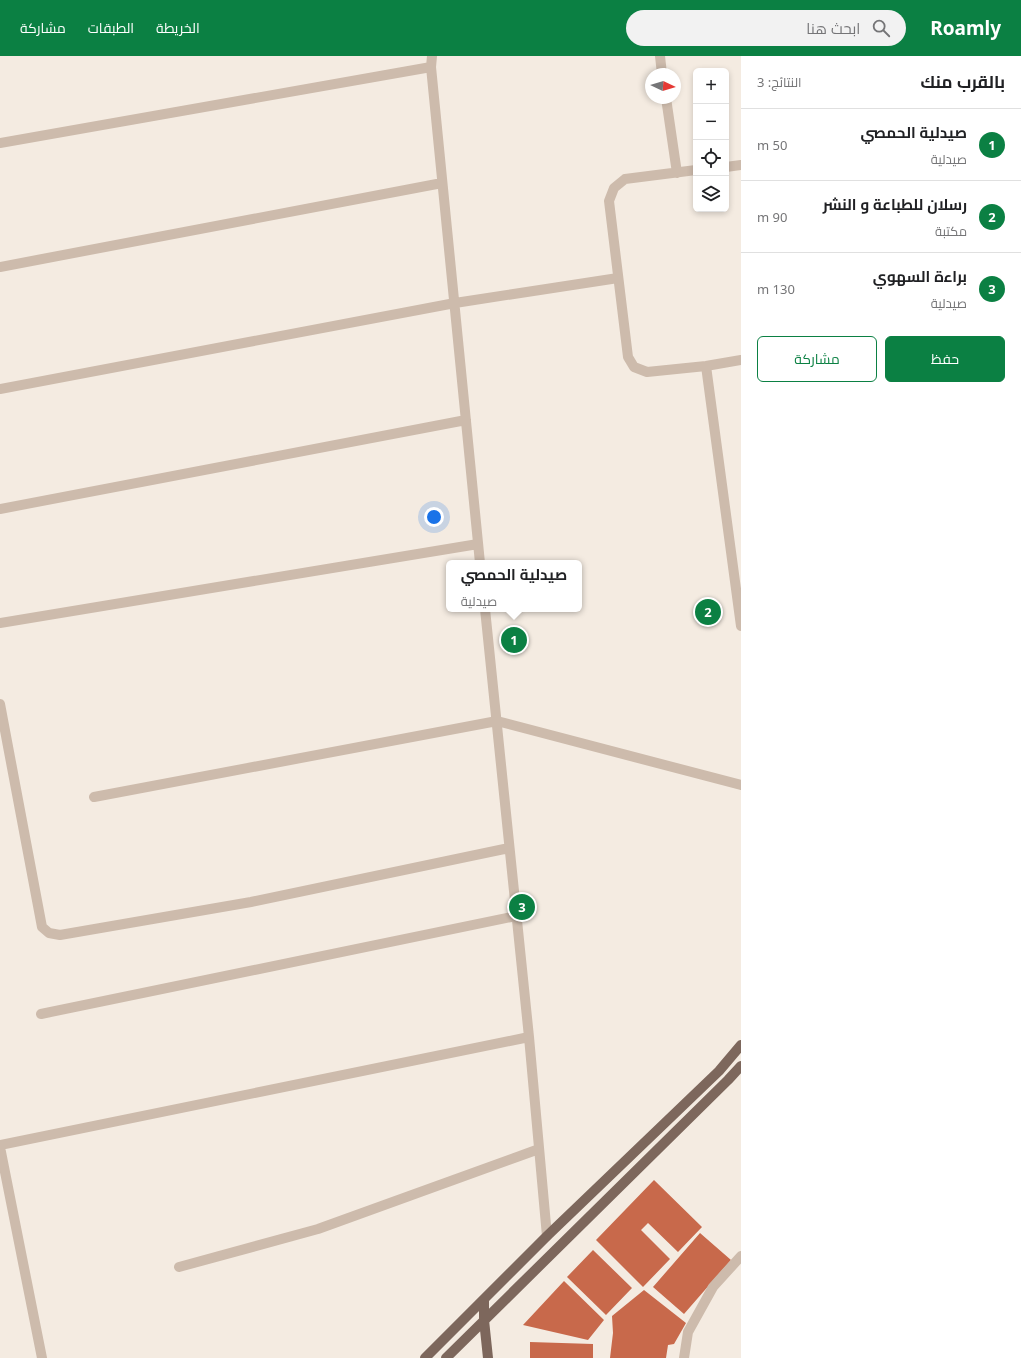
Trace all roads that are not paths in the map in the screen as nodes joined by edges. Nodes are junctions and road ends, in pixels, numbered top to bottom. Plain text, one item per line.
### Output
1 (432, 56) edge
2 (660, 56) edge
3 (432, 67) junction
4 (661, 68) edge
5 (667, 104) edge
6 (0, 143) edge
7 (741, 165) edge
8 (729, 167) edge
9 (693, 170) edge
10 (677, 173) junction
11 (442, 183) junction
12 (0, 267) edge
13 (618, 278) junction
14 (455, 303) junction
15 (741, 360) edge
16 (706, 366) junction
17 (0, 390) edge
18 (466, 420) junction
19 (0, 509) edge
20 (478, 544) junction
21 (480, 560) edge
22 (485, 612) edge
23 (0, 623) edge
24 (741, 626) edge
25 (0, 704) edge
26 (497, 721) junction
27 (741, 785) edge
28 (94, 797) dead end
29 (509, 848) junction
30 (516, 916) junction
31 (41, 1014) dead end
32 (528, 1037) junction
33 (741, 1046) edge
34 (741, 1066) edge
35 (0, 1146) edge
36 (539, 1149) junction
37 (547, 1236) junction
38 (741, 1256) edge
39 (179, 1267) dead end
40 (484, 1299) junction
41 (484, 1320) junction
42 (42, 1358) edge
43 (425, 1358) edge
44 (446, 1358) edge
45 (488, 1358) edge
46 (684, 1358) edge

1 - 3 street
2 - 4 street
3 - 6 street
3 - 11 street
5 - 10 street
7 - 8 street
9 - 10 street
10 - 13 street
11 - 12 street
11 - 14 street
13 - 14 street
13 - 16 street
14 - 17 street
14 - 18 street
15 - 16 street
16 - 24 street
18 - 19 street
18 - 20 street
20 - 21 street
20 - 23 street
22 - 26 street
25 - 29 street
26 - 27 street
26 - 28 street
26 - 29 street
29 - 30 street
30 - 31 street
30 - 32 street
32 - 35 street
32 - 36 street
33 - 37 main road
34 - 41 main road
35 - 42 street
36 - 37 street
36 - 39 street
37 - 40 main road
38 - 46 street
40 - 41 main road
40 - 43 main road
41 - 44 main road
41 - 45 main road

